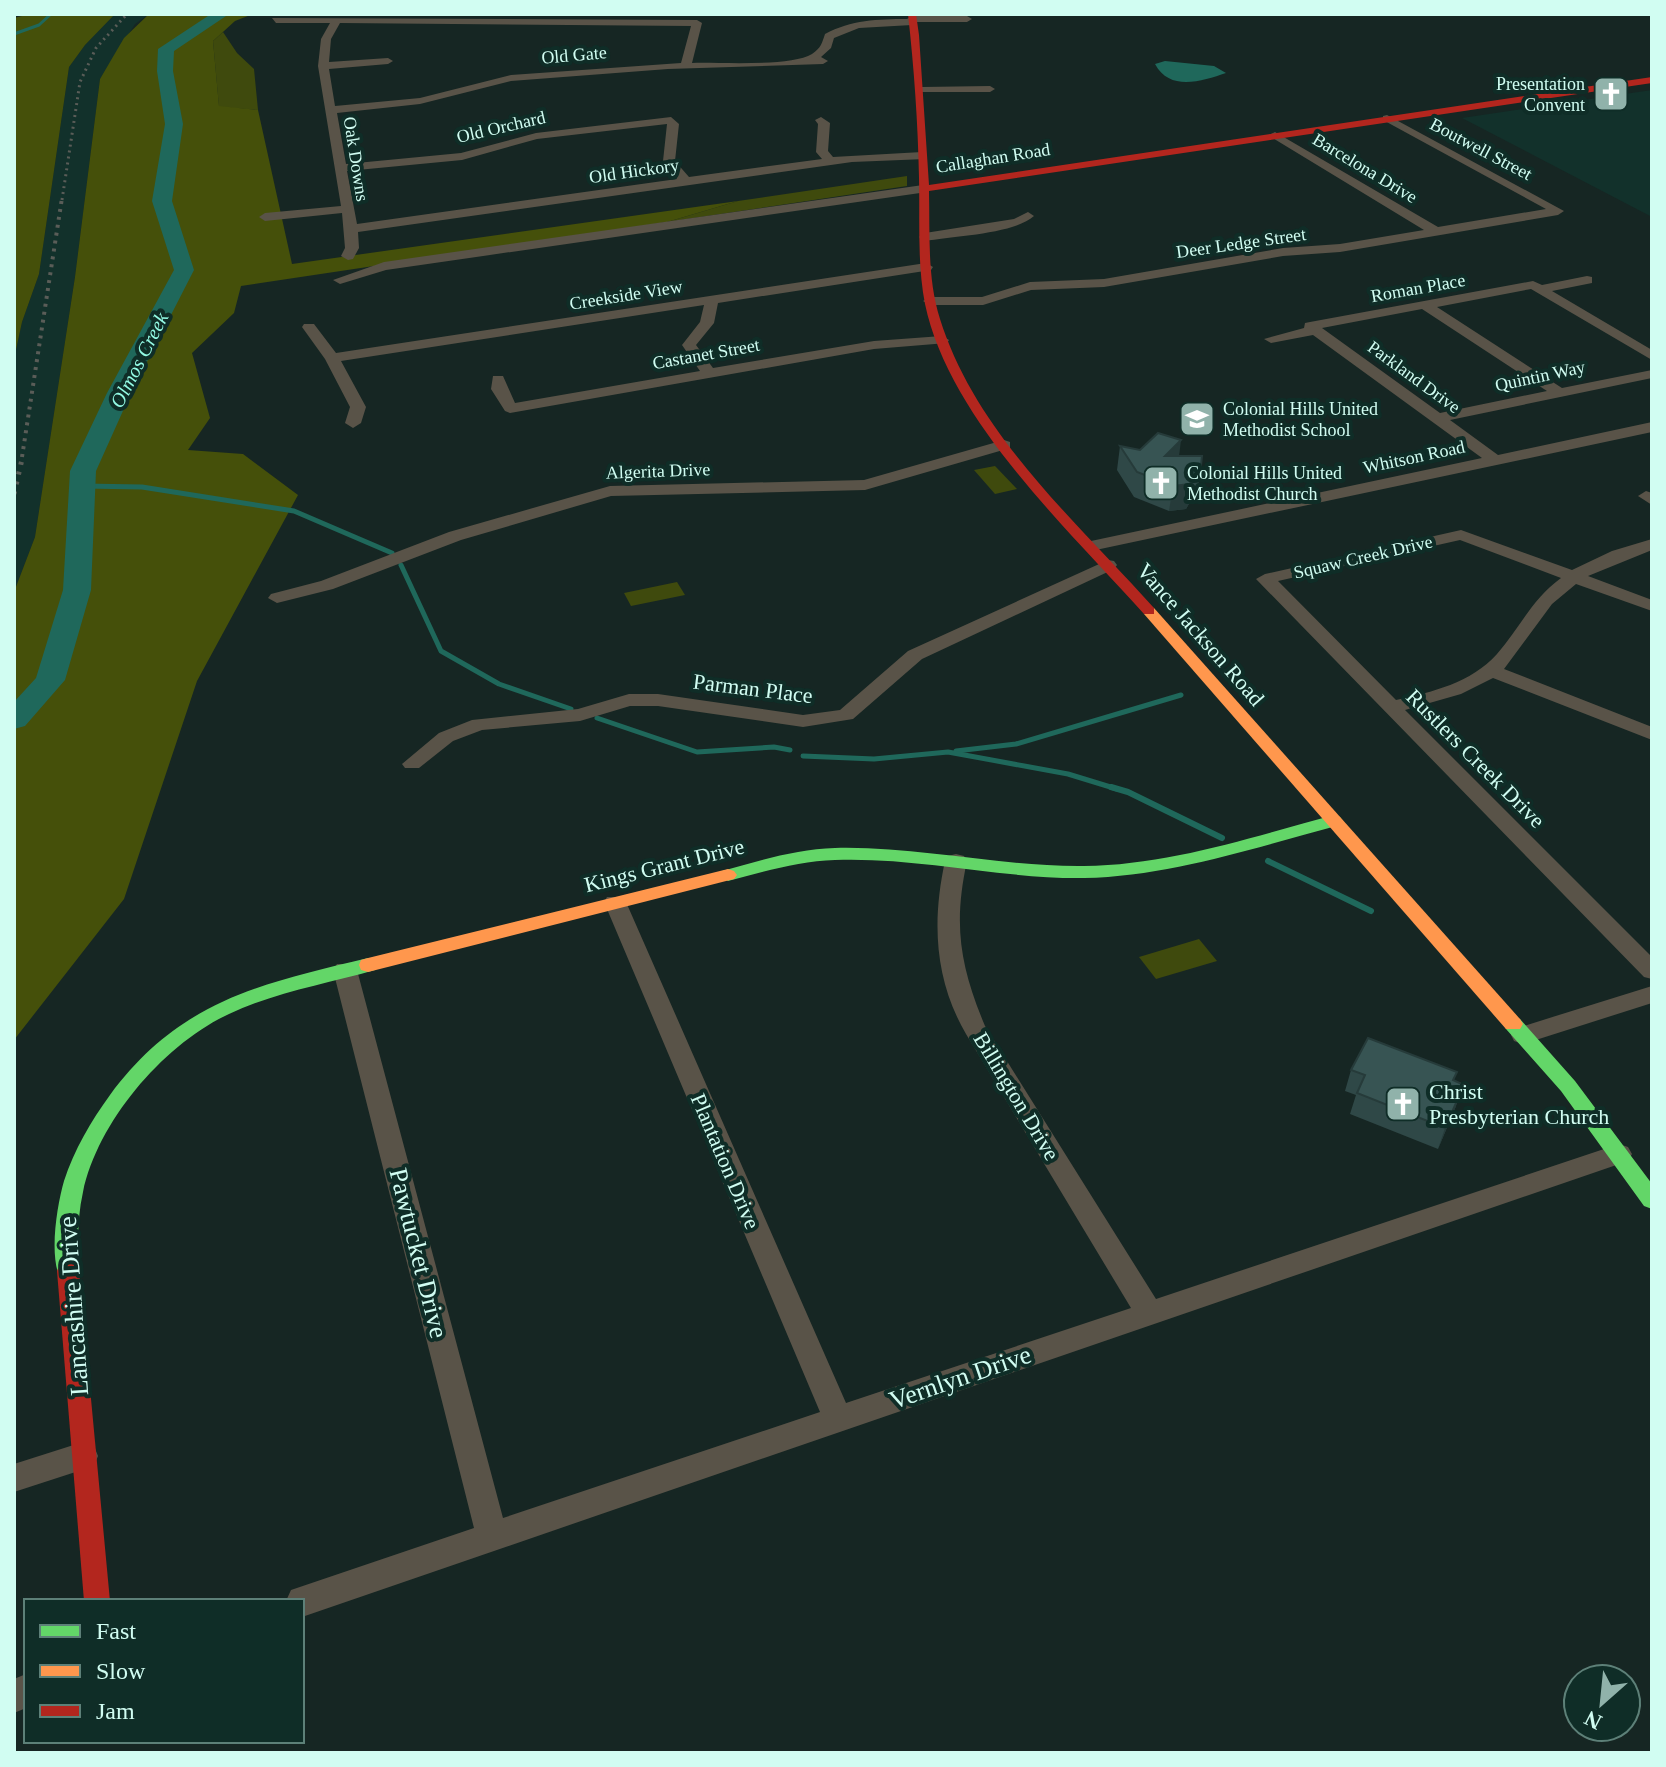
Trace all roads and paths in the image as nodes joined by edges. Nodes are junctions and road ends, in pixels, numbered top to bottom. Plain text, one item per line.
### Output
1 (912, 18) edge
2 (967, 19) dead end
3 (276, 20) dead end
4 (336, 21) junction
5 (388, 61) dead end
6 (686, 65) junction
7 (323, 66) junction
8 (1652, 80) edge
9 (990, 89) dead end
10 (922, 90) junction
11 (330, 110) junction
12 (1387, 118) junction
13 (821, 120) dead end
14 (1275, 135) junction
15 (922, 156) junction
16 (830, 161) junction
17 (340, 168) junction
18 (686, 182) junction
19 (923, 189) junction
20 (345, 209) junction
21 (1558, 211) joint
22 (1028, 216) dead end
23 (265, 217) dead end
24 (351, 229) junction
25 (1437, 232) junction
26 (925, 237) junction
27 (348, 256) dead end
28 (926, 267) junction
29 (340, 280) dead end
30 (1587, 280) dead end
31 (1537, 287) junction
32 (712, 300) junction
33 (930, 301) junction
34 (1425, 305) junction
35 (309, 327) dead end
36 (1313, 328) junction
37 (1271, 339) dead end
38 (942, 340) junction
39 (1652, 356) edge
40 (332, 358) junction
41 (710, 374) junction
42 (1652, 374) edge
43 (498, 379) dead end
44 (1560, 393) junction
45 (1437, 418) junction
46 (353, 423) dead end
47 (1652, 427) edge
48 (1004, 445) junction
49 (1495, 460) junction
50 (1652, 544) edge
51 (1091, 546) junction
52 (1108, 565) junction
53 (1574, 577) junction
54 (1265, 579) joint
55 (277, 598) dead end
56 (1652, 606) edge
57 (1491, 670) junction
58 (1392, 707) junction
59 (1652, 734) edge
60 (412, 764) dead end
61 (1334, 821) junction
62 (956, 861) junction
63 (615, 902) junction
64 (345, 970) junction
65 (1652, 971) edge
66 (1652, 994) edge
67 (1523, 1035) junction
68 (1619, 1154) junction
69 (81, 1158) joint
70 (1652, 1200) edge
71 (1149, 1313) junction
72 (838, 1419) junction
73 (83, 1456) junction
74 (14, 1478) edge
75 (492, 1537) junction
76 (97, 1599) edge
77 (304, 1600) edge

1 - 2 street
1 - 6 street, Old Gate
1 - 10 main road, Vance Jackson Road
3 - 4 street
4 - 6 street
4 - 7 street, Oak Downs
5 - 7 street
6 - 11 street, Old Gate
7 - 11 street, Oak Downs
8 - 12 main road, Callaghan Road
9 - 10 street
10 - 15 main road, Vance Jackson Road
11 - 17 street, Oak Downs
12 - 14 main road, Callaghan Road
12 - 21 street, Boutwell Street
13 - 16 street
14 - 19 main road, Callaghan Road
14 - 25 street, Barcelona Drive
15 - 16 street, Old Hickory
15 - 19 main road, Vance Jackson Road
16 - 18 street, Old Hickory
17 - 18 street, Old Orchard
17 - 20 street, Oak Downs
18 - 24 street, Old Hickory
19 - 26 main road, Vance Jackson Road
19 - 29 street, Callaghan Road
20 - 23 street
20 - 24 street, Oak Downs
21 - 25 street, Deer Ledge Street
22 - 26 street
24 - 27 street, Oak Downs
25 - 33 street, Deer Ledge Street
26 - 28 main road, Vance Jackson Road
28 - 32 street, Creekside View
28 - 33 main road, Vance Jackson Road
30 - 31 street, Roman Place
31 - 34 street, Roman Place
31 - 39 street
32 - 40 street, Creekside View
32 - 41 street
33 - 38 main road, Vance Jackson Road
34 - 36 street, Roman Place
34 - 44 street
35 - 40 street
36 - 37 street, Roman Place
36 - 45 street, Parkland Drive
38 - 41 street, Castanet Street
38 - 48 main road, Vance Jackson Road
40 - 46 street
41 - 43 street, Castanet Street
42 - 44 street, Quintin Way
44 - 45 street, Quintin Way
45 - 49 street, Parkland Drive
47 - 49 street, Whitson Road
48 - 51 main road, Vance Jackson Road
48 - 55 street, Algerita Drive
49 - 51 street, Whitson Road
50 - 53 street
51 - 52 main road, Vance Jackson Road
52 - 60 street, Parman Place
52 - 61 main road, Vance Jackson Road
53 - 54 street, Squaw Creek Drive
53 - 56 street
53 - 57 street
54 - 58 street, Rustlers Creek Drive
57 - 58 street
57 - 59 street
58 - 65 street, Rustlers Creek Drive
61 - 62 main road, Kings Grant Drive
61 - 67 main road, Vance Jackson Road
62 - 63 main road, Kings Grant Drive
62 - 71 street, Billington Drive
63 - 64 main road, Kings Grant Drive
63 - 72 street, Plantation Drive
64 - 69 main road, Kings Grant Drive
64 - 75 street, Pawtucket Drive
66 - 67 street
67 - 68 main road, Vance Jackson Road
68 - 70 main road, Vance Jackson Road
68 - 71 street, Vernlyn Drive
69 - 73 main road, Lancashire Drive
71 - 72 street, Vernlyn Drive
72 - 75 street, Vernlyn Drive
73 - 74 street
73 - 76 main road, Lancashire Drive
75 - 77 street, Vernlyn Drive

